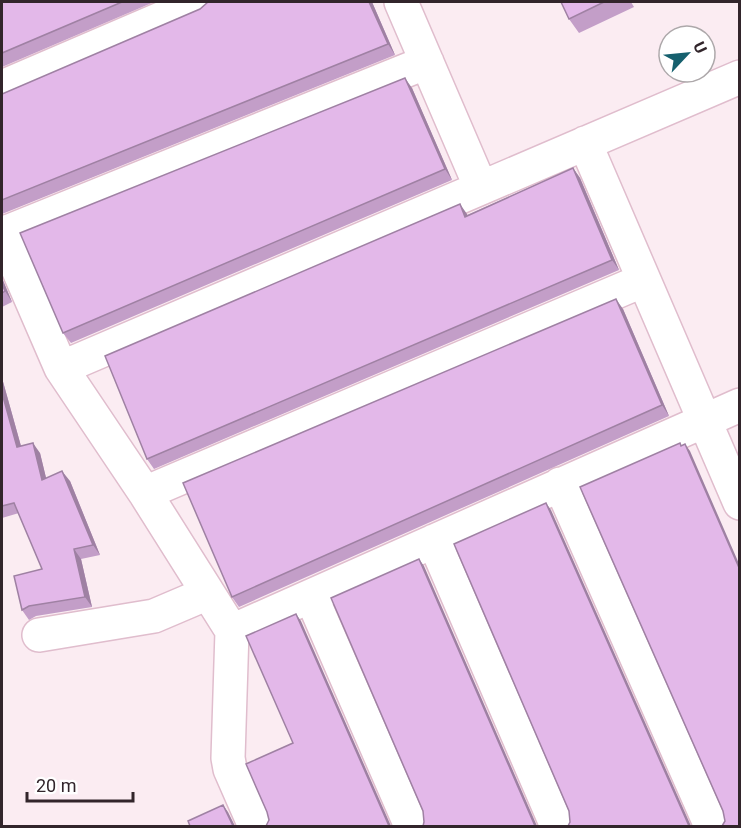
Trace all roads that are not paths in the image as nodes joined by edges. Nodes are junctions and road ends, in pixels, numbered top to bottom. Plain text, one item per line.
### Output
1 (200, 2) edge
2 (401, 2) edge
3 (427, 62) junction
4 (740, 77) edge
5 (2, 87) edge
6 (585, 143) junction
7 (482, 188) junction
8 (2, 233) edge
9 (644, 280) junction
10 (61, 368) junction
11 (740, 405) edge
12 (704, 420) junction
13 (560, 484) junction
14 (145, 493) junction
15 (740, 503) edge
16 (434, 541) junction
17 (208, 593) junction
18 (311, 596) junction
19 (232, 631) junction
20 (39, 635) dead end
21 (255, 826) edge
22 (411, 826) edge
23 (557, 826) edge
24 (711, 826) edge

1 - 5 street
2 - 3 street
3 - 7 street
3 - 8 street
4 - 6 street
6 - 7 street
6 - 9 street
7 - 10 street
8 - 10 street
9 - 12 street
9 - 14 street
10 - 14 street
11 - 12 street
12 - 13 street
12 - 15 street
13 - 16 street
13 - 24 street
14 - 17 street
16 - 18 street
16 - 23 street
17 - 19 street
17 - 20 street
18 - 19 street
18 - 22 street
19 - 21 street

